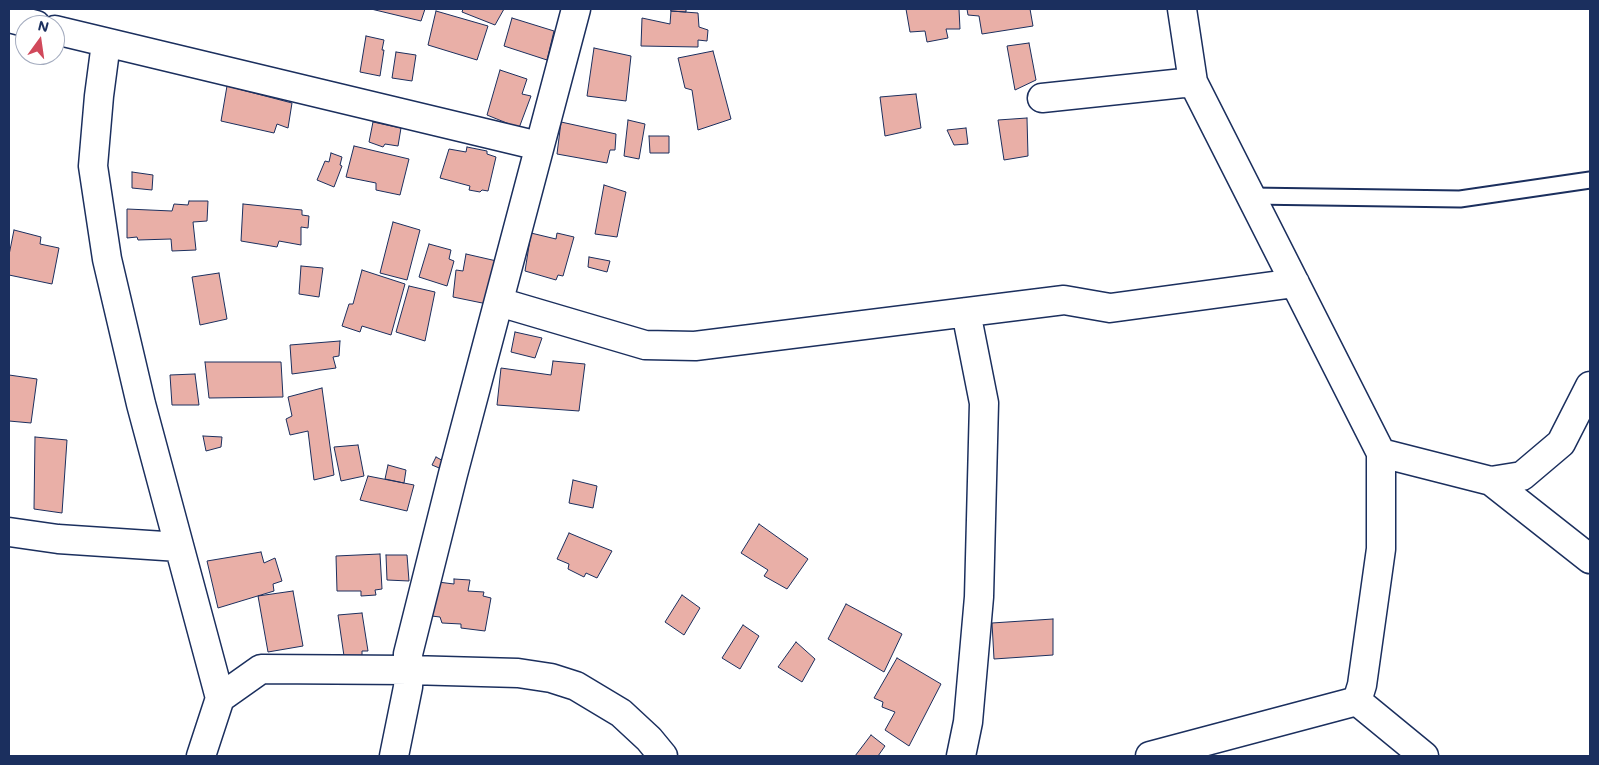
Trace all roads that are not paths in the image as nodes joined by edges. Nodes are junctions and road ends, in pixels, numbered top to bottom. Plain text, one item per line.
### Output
1 (576, 9) edge
2 (1182, 9) edge
3 (65, 33) edge
4 (106, 43) junction
5 (1193, 82) junction
6 (1042, 98) dead end
7 (539, 146) junction
8 (1590, 180) edge
9 (1251, 196) junction
10 (1295, 283) junction
11 (498, 302) junction
12 (966, 312) junction
13 (1590, 386) edge
14 (1381, 453) junction
15 (1491, 481) junction
16 (9, 532) edge
17 (179, 547) junction
18 (1590, 559) edge
19 (409, 670) junction
20 (220, 698) junction
21 (1357, 701) junction
22 (200, 756) edge
23 (394, 756) edge
24 (663, 756) edge
25 (961, 756) edge
26 (1150, 756) edge
27 (1424, 756) edge

1 - 7 street
2 - 5 street
3 - 4 street
4 - 7 street
4 - 17 street
5 - 6 street
5 - 9 street
7 - 11 street
8 - 9 lane
9 - 10 street
10 - 12 street
10 - 14 street
11 - 12 street
11 - 19 street
12 - 25 street
13 - 15 street
14 - 15 street
14 - 21 street
15 - 18 street
16 - 17 street
17 - 20 street
19 - 20 street
19 - 23 street
19 - 24 street
20 - 22 street
21 - 26 street
21 - 27 street

